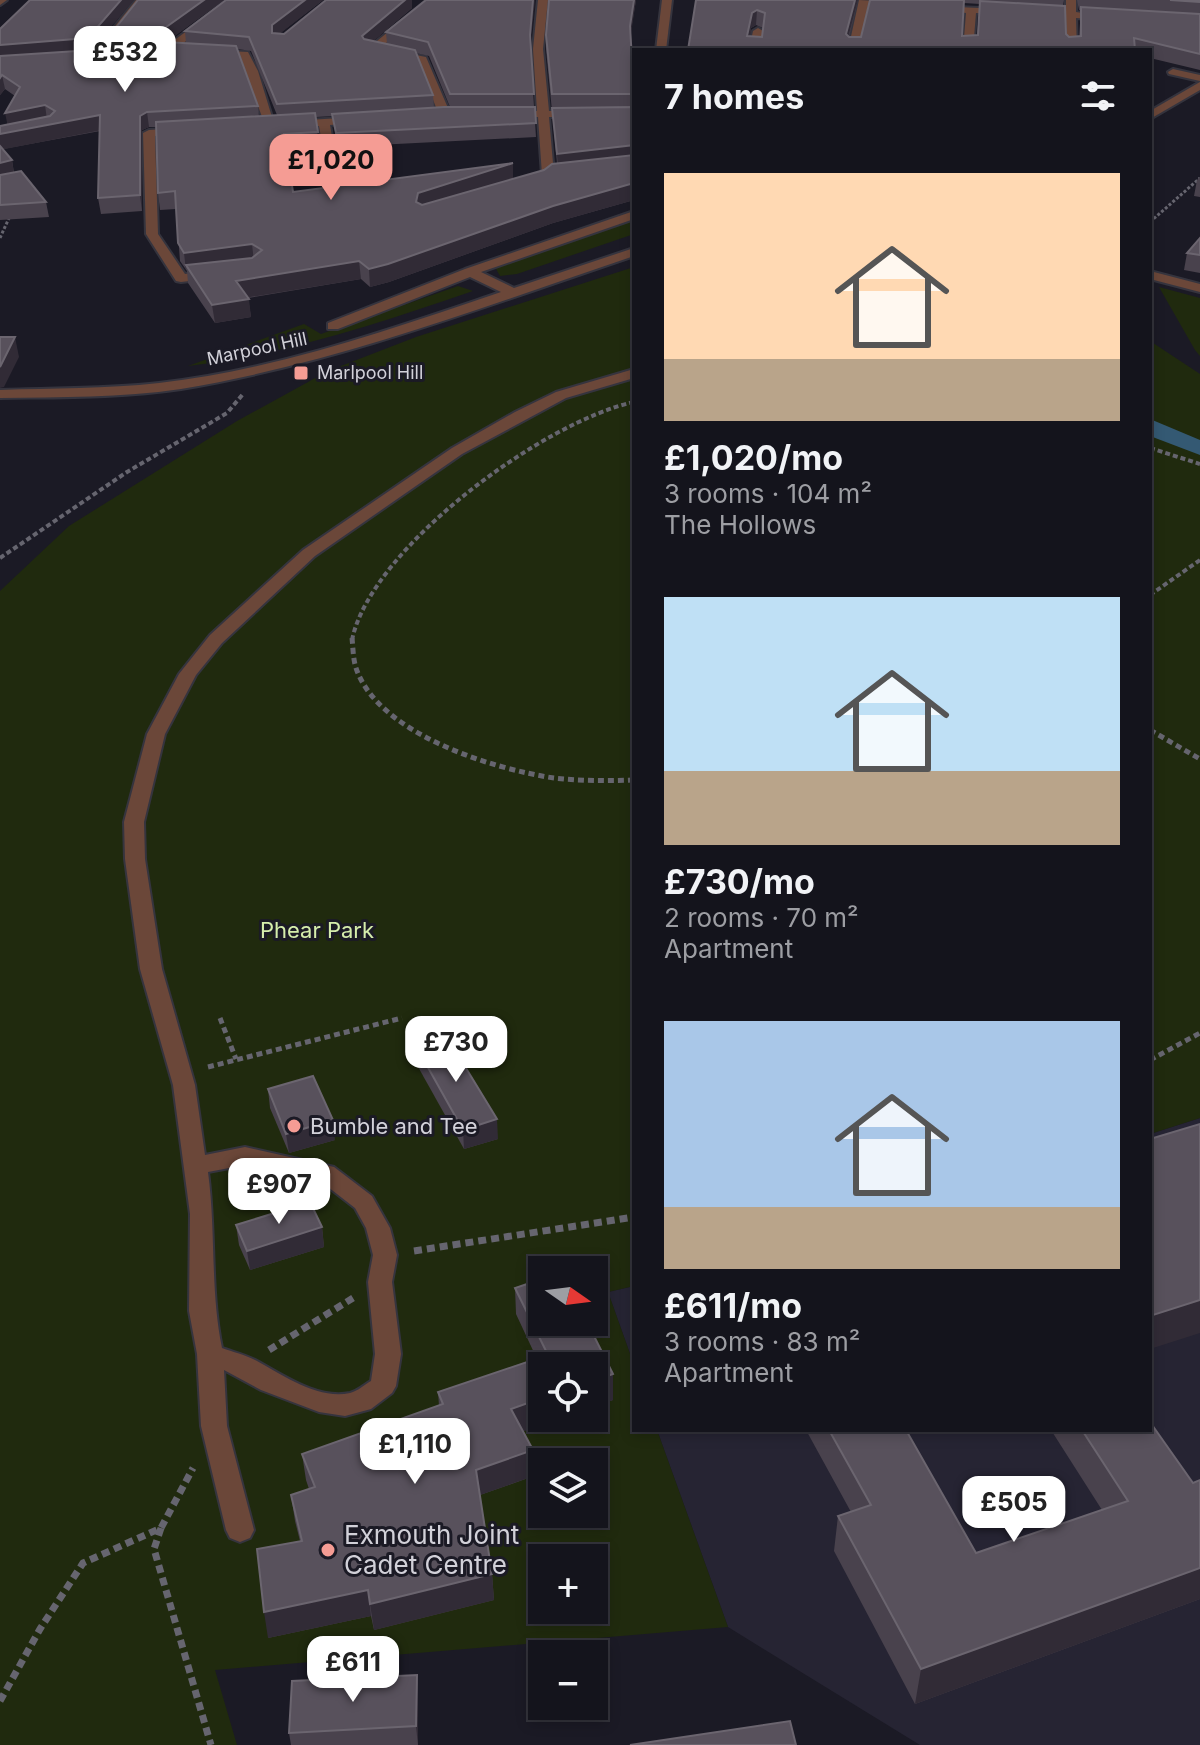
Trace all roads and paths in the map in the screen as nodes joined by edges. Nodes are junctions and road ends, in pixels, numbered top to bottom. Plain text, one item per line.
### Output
1 (141, 0) edge
2 (235, 0) edge
3 (543, 0) edge
4 (667, 0) edge
5 (1071, 0) edge
6 (431, 2) edge
7 (864, 2) edge
8 (415, 3) dead end
9 (910, 6) edge
10 (925, 7) edge
11 (971, 10) junction
12 (1014, 12) edge
13 (1028, 13) edge
14 (1070, 15) junction
15 (1114, 18) edge
16 (758, 31) edge
17 (661, 48) edge
18 (754, 48) edge
19 (853, 48) edge
20 (968, 48) edge
21 (1072, 48) edge
22 (184, 50) edge
23 (198, 51) edge
24 (117, 54) edge
25 (1173, 72) dead end
26 (1200, 78) edge
27 (1200, 85) edge
28 (499, 114) edge
29 (543, 114) junction
30 (632, 114) edge
31 (445, 115) junction
32 (459, 115) edge
33 (1152, 115) edge
34 (430, 116) edge
35 (371, 119) edge
36 (324, 122) junction
37 (271, 125) junction
38 (256, 126) edge
39 (195, 130) edge
40 (367, 172) dead end
41 (562, 173) edge
42 (334, 175) junction
43 (1200, 178) edge
44 (335, 193) edge
45 (24, 214) edge
46 (632, 216) edge
47 (1152, 220) edge
48 (0, 238) edge
49 (632, 253) edge
50 (470, 272) junction
51 (225, 273) edge
52 (1152, 276) edge
53 (1200, 288) edge
54 (514, 293) junction
55 (333, 326) dead end
56 (632, 374) edge
57 (0, 394) edge
58 (632, 403) edge
59 (227, 413) dead end
60 (1152, 449) edge
61 (1200, 464) edge
62 (0, 558) edge
63 (1200, 560) edge
64 (1152, 594) edge
65 (1152, 731) edge
66 (1200, 759) edge
67 (632, 780) edge
68 (220, 1018) dead end
69 (402, 1018) dead end
70 (1200, 1033) edge
71 (236, 1059) junction
72 (1152, 1059) edge
73 (184, 1085) junction
74 (195, 1166) junction
75 (632, 1217) edge
76 (385, 1255) junction
77 (380, 1282) junction
78 (210, 1354) junction
79 (246, 1367) junction
80 (214, 1426) junction
81 (161, 1528) junction
82 (240, 1530) dead end
83 (0, 1701) edge
84 (211, 1745) edge

1 - 24 street
2 - 22 street
3 - 29 street
4 - 17 street
5 - 14 street
6 - 8 street
6 - 31 street
7 - 9 street
7 - 19 street
10 - 11 street
11 - 12 street
11 - 20 street
13 - 14 street
14 - 15 street
14 - 21 street
16 - 18 street
23 - 37 street
25 - 26 street
27 - 33 street
28 - 29 street
29 - 30 street
29 - 41 street
31 - 32 street
31 - 34 street
35 - 36 street
36 - 37 street
36 - 42 street
37 - 38 street
39 - 51 street
40 - 42 street
42 - 44 street
43 - 47 path
45 - 48 path
46 - 50 street, Marpool Hill
49 - 54 street, Marpool Hill
50 - 54 street
50 - 55 street, Marpool Hill
52 - 53 street
54 - 57 street, Marpool Hill
56 - 73 street
58 - 67 path
59 - 62 path
60 - 61 path
63 - 64 path
65 - 66 path
68 - 71 path
69 - 71 path
70 - 72 path
71 - 73 path
73 - 74 street
74 - 76 street
74 - 78 street
75 - 76 path
76 - 77 street
77 - 79 path
77 - 79 street
78 - 79 street
78 - 80 street
80 - 81 path
80 - 82 street
81 - 83 path
81 - 84 path

